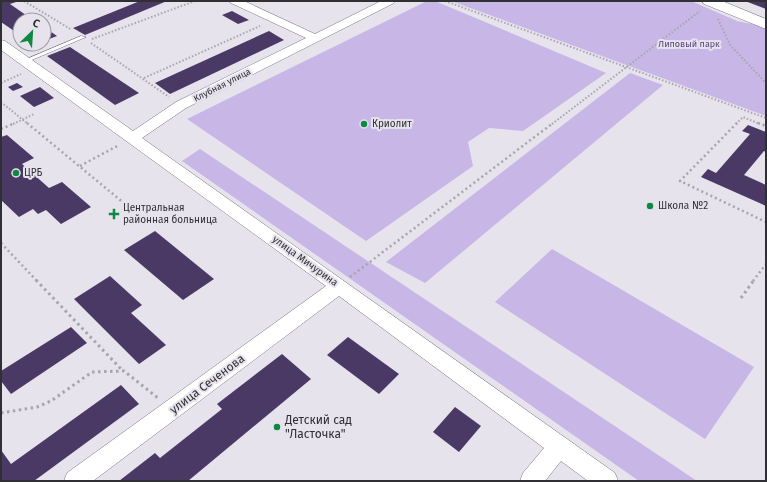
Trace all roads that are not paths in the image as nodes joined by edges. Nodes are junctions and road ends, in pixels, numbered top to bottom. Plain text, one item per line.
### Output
1 (235, 1) edge
2 (390, 1) edge
3 (722, 5) edge
4 (766, 24) edge
5 (83, 37) road end
6 (315, 38) junction
7 (1, 44) edge
8 (30, 65) junction
9 (132, 138) junction
10 (339, 286) junction
11 (559, 446) junction
12 (75, 481) edge
13 (531, 481) edge
14 (607, 481) edge

1 - 6 street
2 - 6 street, Клубная улица
3 - 4 main road
5 - 8 lane
6 - 9 street, Клубная улица
7 - 8 street, улица Мичурина
8 - 9 street, улица Мичурина
9 - 10 street, улица Мичурина
10 - 11 street, улица Мичурина
10 - 12 street, улица Сеченова
11 - 13 street
11 - 14 street, улица Мичурина

